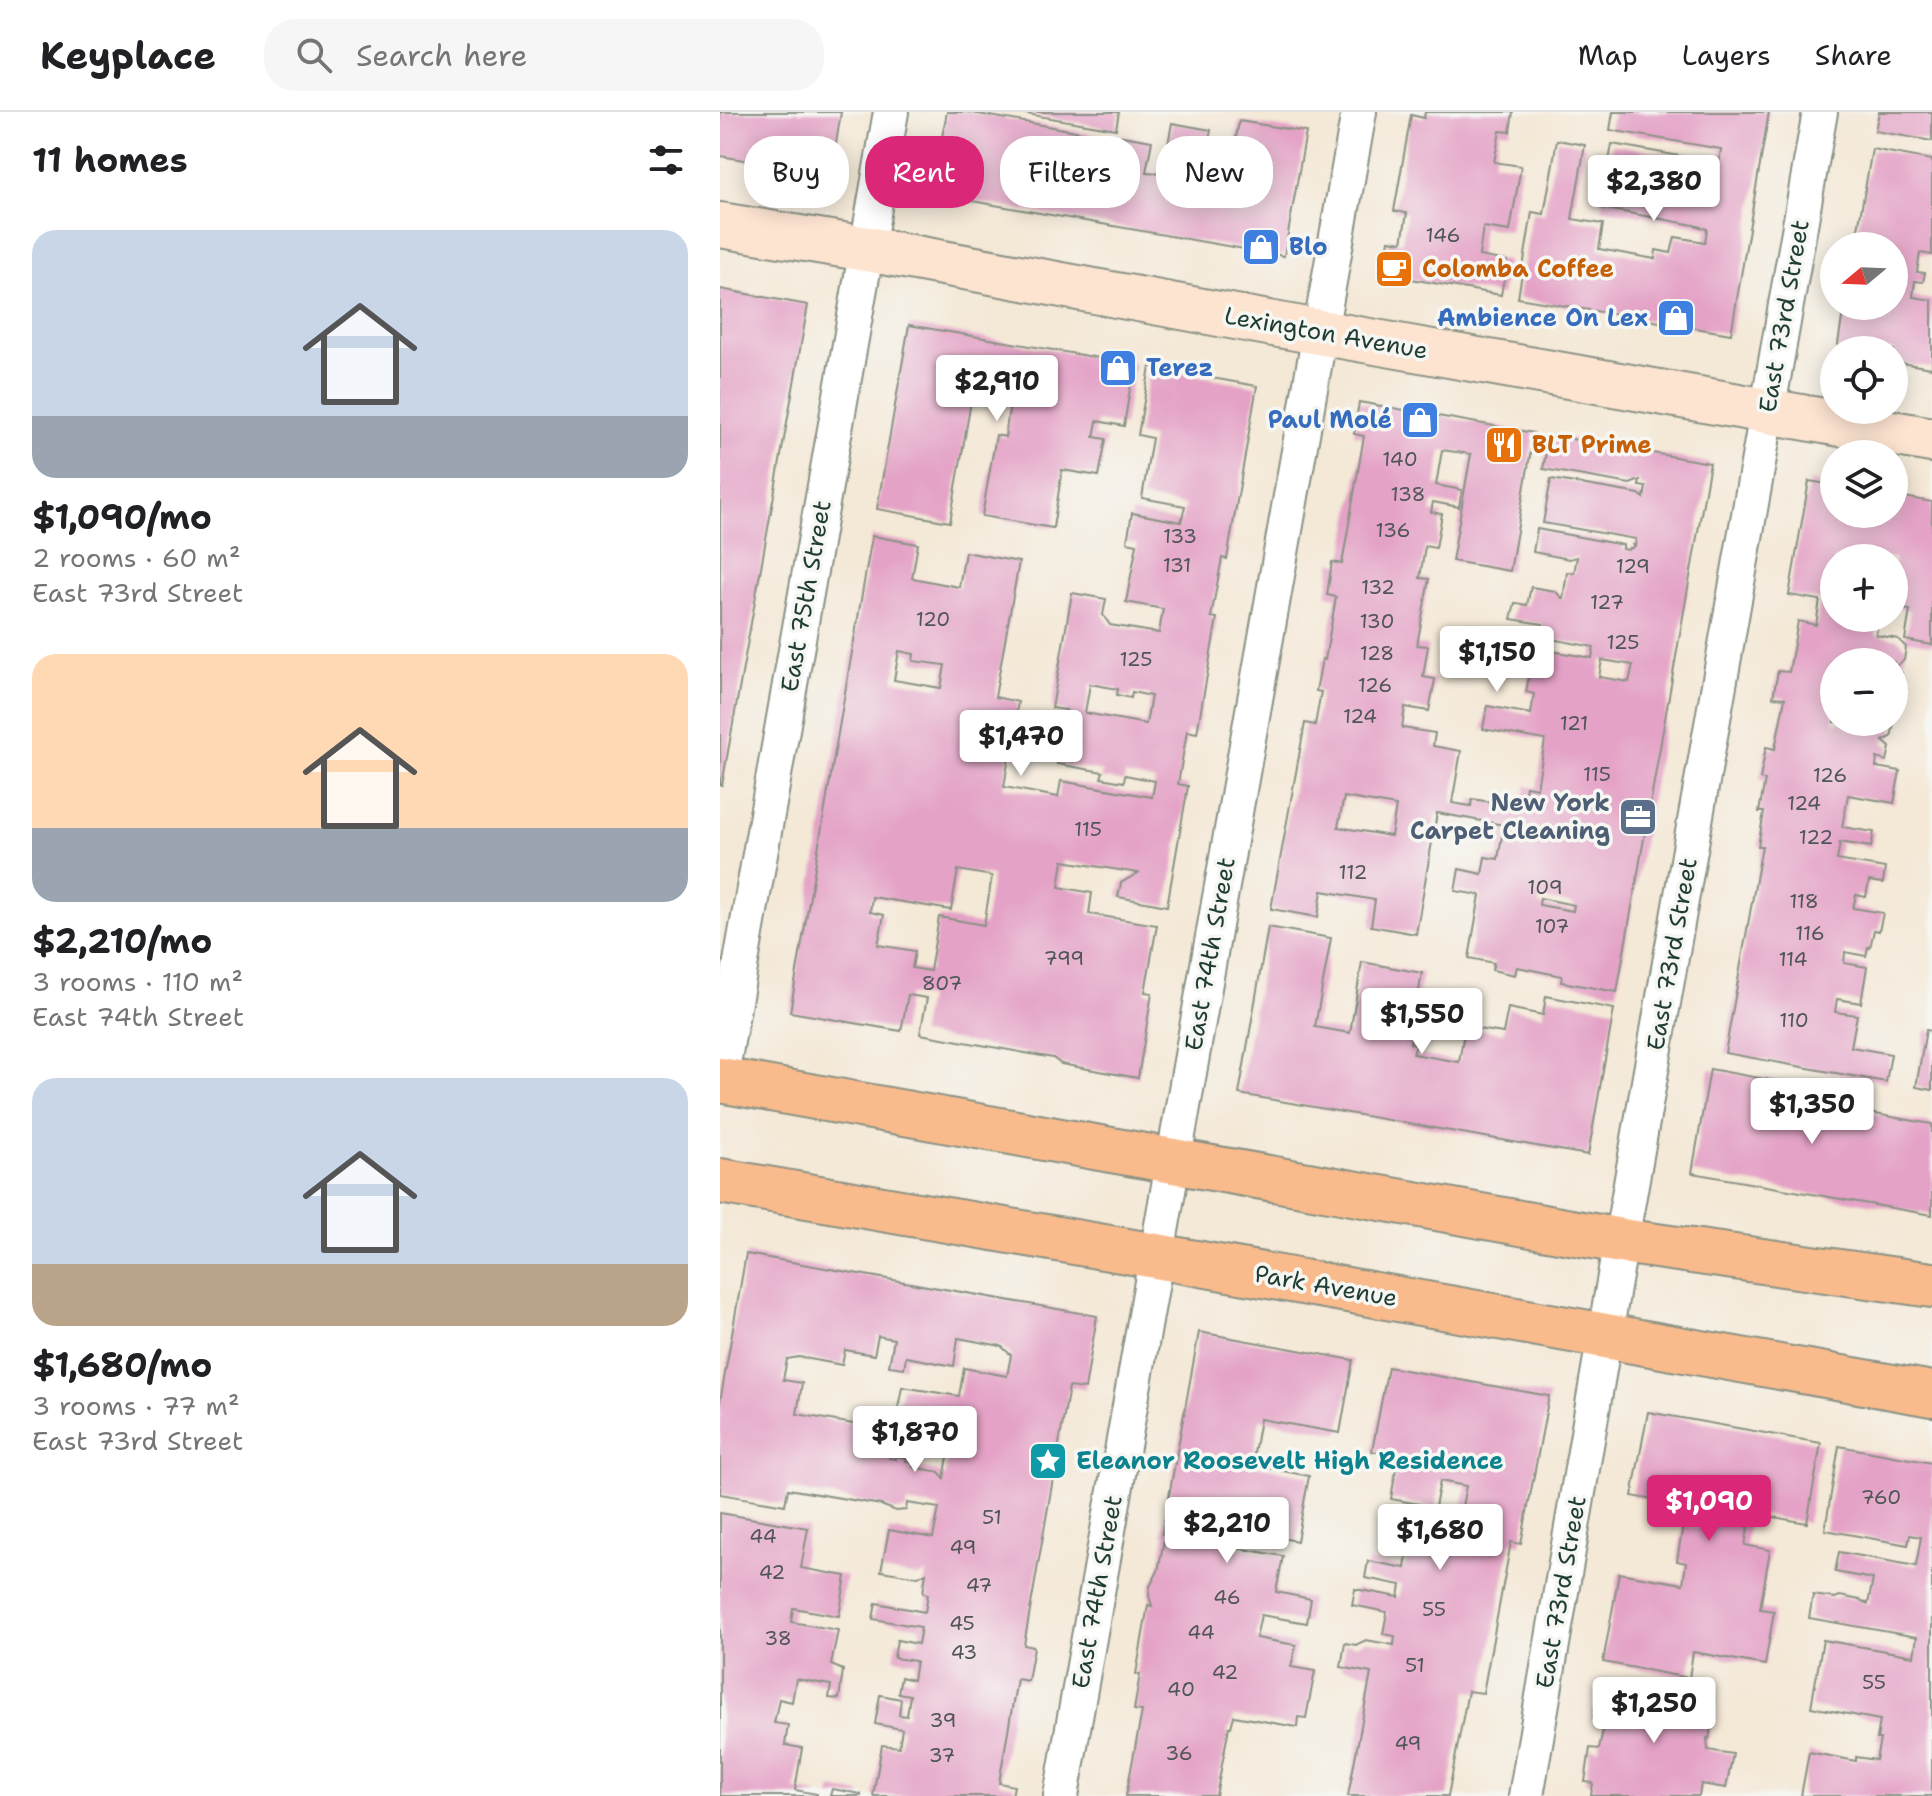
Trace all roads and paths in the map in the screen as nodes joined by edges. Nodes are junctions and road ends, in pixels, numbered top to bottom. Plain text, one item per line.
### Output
1 (891, 112) edge
2 (1359, 112) edge
3 (1820, 112) edge
4 (720, 225) edge
5 (867, 249) junction
6 (1320, 332) junction
7 (1767, 411) junction
8 (1932, 440) edge
9 (720, 1080) edge
10 (1173, 1160) junction
11 (720, 1181) edge
12 (1621, 1241) junction
13 (1156, 1256) junction
14 (1932, 1285) edge
15 (1605, 1336) junction
16 (1932, 1394) edge
17 (1061, 1796) edge
18 (1526, 1796) edge

1 - 5 street, East 75th Street
2 - 6 street, East 74th Street
3 - 7 street, East 73rd Street
4 - 5 main road, Lexington Avenue
5 - 6 main road, Lexington Avenue
5 - 9 street, East 75th Street
6 - 7 main road, Lexington Avenue
6 - 10 street, East 74th Street
7 - 8 main road, Lexington Avenue
7 - 12 street, East 73rd Street
9 - 10 main road
10 - 12 main road
10 - 13 street, East 74th Street
11 - 13 main road, Park Avenue
12 - 14 main road
12 - 15 street, East 73rd Street
13 - 15 main road, Park Avenue
13 - 17 street, East 74th Street
15 - 16 main road, Park Avenue
15 - 18 street, East 73rd Street

